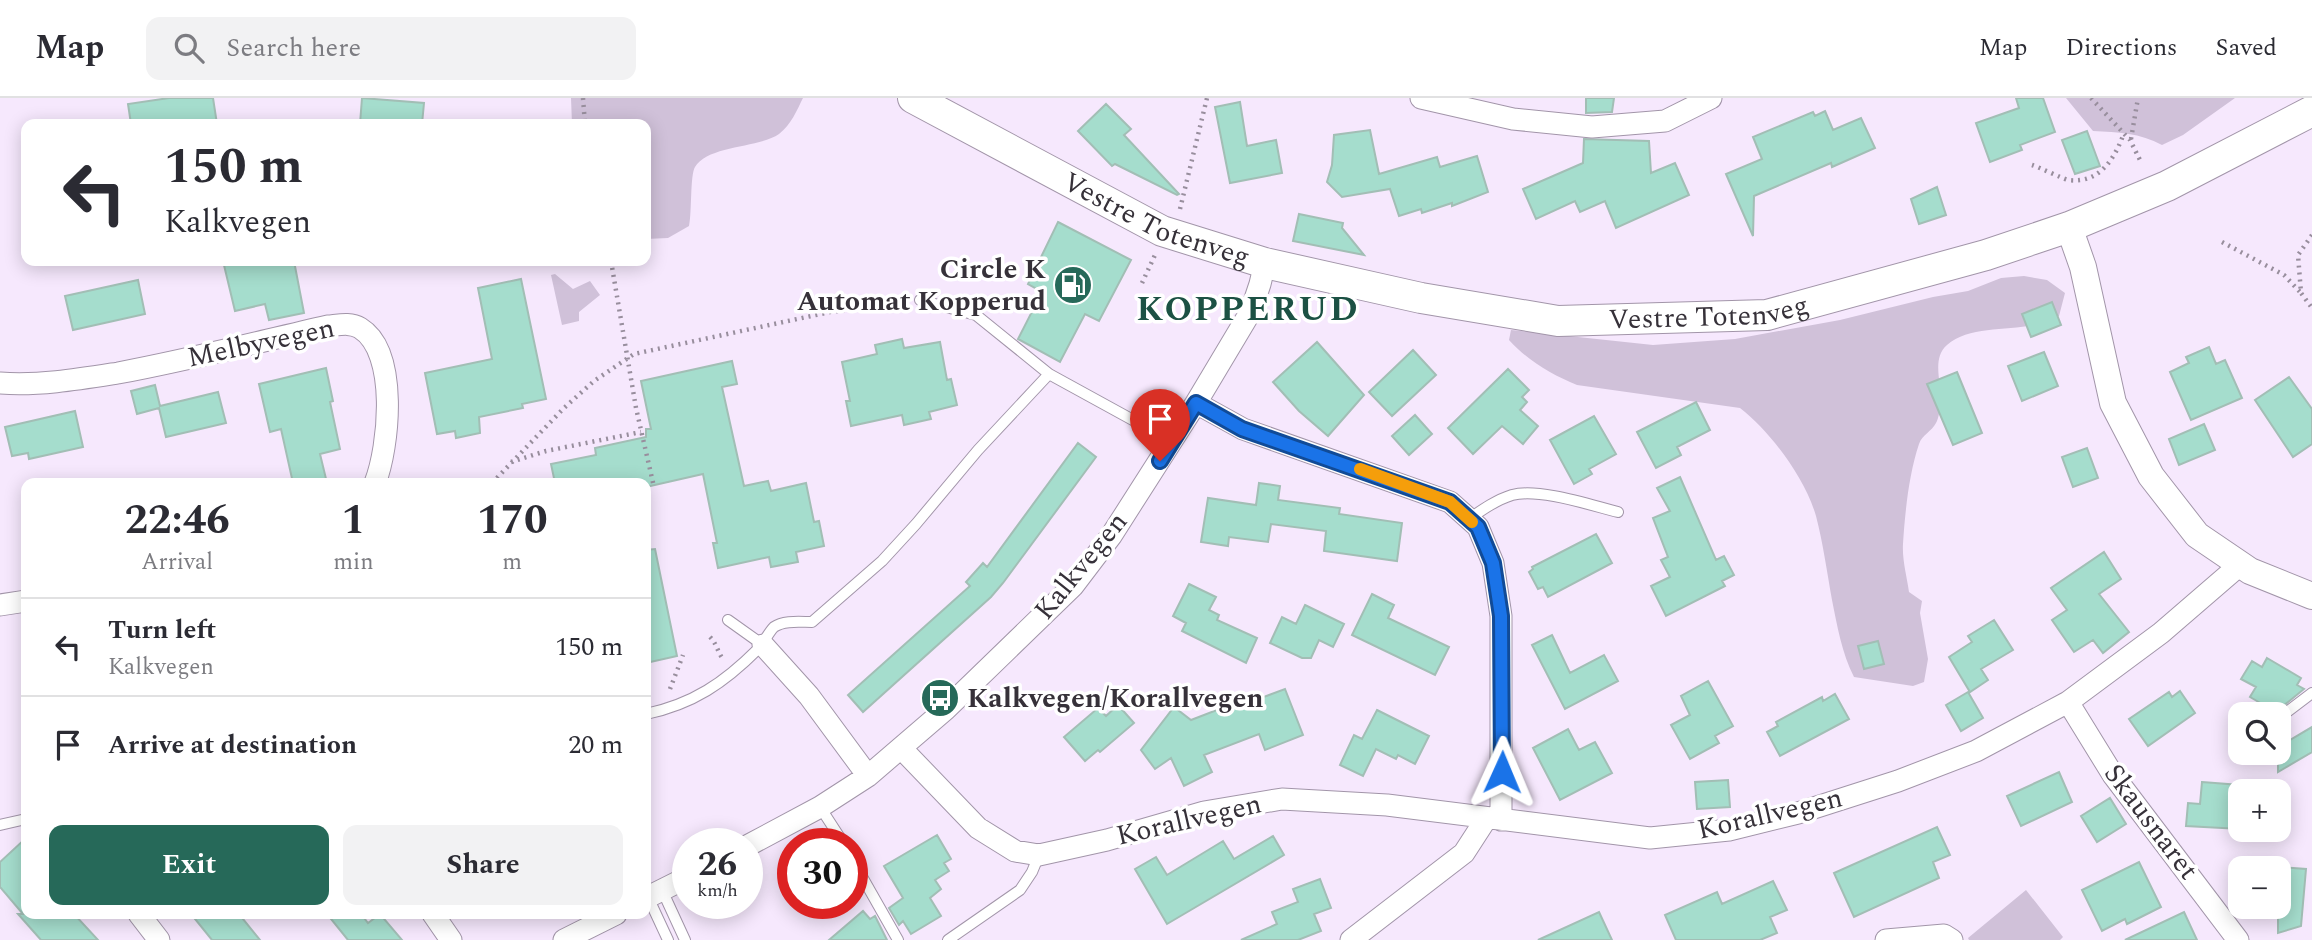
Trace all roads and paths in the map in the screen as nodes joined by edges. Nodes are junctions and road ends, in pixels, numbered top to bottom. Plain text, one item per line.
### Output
1 (583, 98) edge
2 (912, 98) edge
3 (1207, 98) edge
4 (1421, 98) edge
5 (1711, 98) edge
6 (2091, 98) edge
7 (2138, 98) edge
8 (2312, 111) edge
9 (585, 119) edge
10 (2123, 133) junction
11 (2130, 140) junction
12 (2140, 160) dead end
13 (2032, 165) dead end
14 (2069, 227) junction
15 (2312, 235) edge
16 (1164, 239) junction
17 (2222, 242) dead end
18 (1265, 263) junction
19 (612, 266) edge
20 (1142, 283) dead end
21 (2301, 293) junction
22 (920, 300) joint
23 (2312, 307) edge
24 (628, 358) junction
25 (1049, 374) junction
26 (0, 383) edge
27 (1196, 403) junction
28 (641, 432) junction
29 (1173, 442) junction
30 (510, 462) junction
31 (376, 478) edge
32 (496, 478) edge
33 (654, 487) dead end
34 (1618, 512) dead end
35 (1469, 519) junction
36 (2241, 564) junction
37 (2312, 596) edge
38 (21, 602) edge
39 (0, 605) edge
40 (728, 620) dead end
41 (763, 645) junction
42 (683, 655) dead end
43 (2312, 693) edge
44 (2068, 702) junction
45 (668, 708) junction
46 (2291, 709) edge
47 (651, 713) edge
48 (902, 749) junction
49 (868, 776) junction
50 (821, 807) junction
51 (21, 820) edge
52 (1493, 820) junction
53 (0, 825) edge
54 (834, 828) edge
55 (763, 838) edge
56 (1040, 855) junction
57 (672, 885) edge
58 (868, 887) edge
59 (652, 895) edge
60 (143, 919) edge
61 (436, 919) edge
62 (606, 919) edge
63 (159, 940) edge
64 (451, 940) edge
65 (564, 940) edge
66 (668, 940) edge
67 (685, 940) edge
68 (898, 940) edge
69 (948, 940) edge
70 (1351, 940) edge
71 (1886, 940) edge
72 (1952, 940) edge
73 (2238, 940) edge

1 - 9 path
2 - 16 main road, Vestre Totenveg
3 - 16 path
4 - 5 street
6 - 10 path
7 - 11 path
8 - 14 main road, Vestre Totenveg
10 - 11 path
10 - 13 path
11 - 12 path
14 - 18 main road, Vestre Totenveg
14 - 36 street
15 - 21 path
16 - 18 main road, Vestre Totenveg
16 - 20 path
17 - 21 path
18 - 27 street, Kalkvegen
19 - 24 path
21 - 23 path
22 - 24 path
22 - 25 lane
24 - 28 path
24 - 30 path
25 - 29 lane
25 - 41 lane
26 - 31 street, Melbyvegen
27 - 29 street, Kalkvegen
27 - 35 street
28 - 30 path
28 - 33 path
29 - 48 street, Kalkvegen
30 - 32 path
34 - 35 lane
35 - 52 street
36 - 37 street
36 - 44 street, Korallvegen
38 - 39 street
40 - 41 lane
41 - 45 lane
41 - 49 street
42 - 45 path
43 - 46 lane
44 - 52 street, Korallvegen
44 - 73 street, Skausnaret
45 - 47 lane
48 - 49 street, Kalkvegen
48 - 56 street, Korallvegen
49 - 50 street, Kalkvegen
50 - 54 lane
50 - 55 street, Kalkvegen
51 - 53 lane
52 - 56 street, Korallvegen
52 - 70 street
56 - 69 lane
57 - 59 street
58 - 68 lane
59 - 66 lane
59 - 67 lane
60 - 63 street
61 - 64 street
62 - 65 street
71 - 72 street

